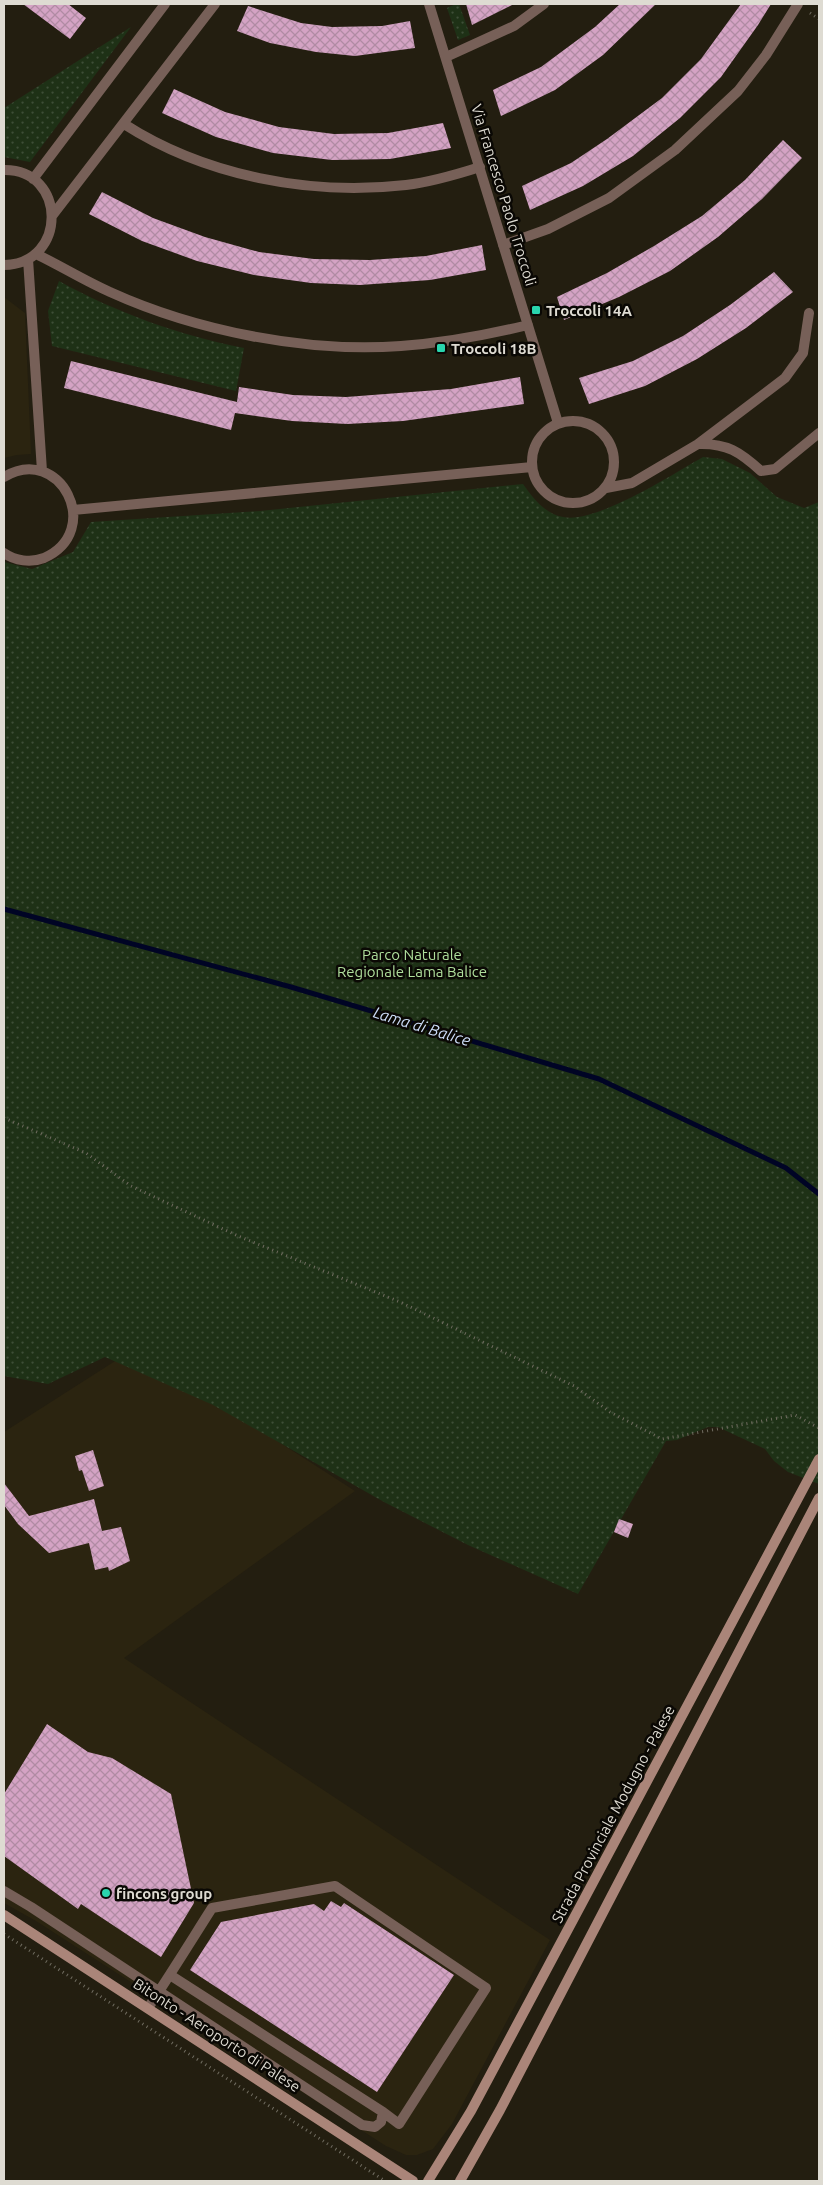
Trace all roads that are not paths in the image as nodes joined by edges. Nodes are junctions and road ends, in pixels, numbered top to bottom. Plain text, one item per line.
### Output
1 (165, 4) edge
2 (215, 4) edge
3 (429, 4) edge
4 (544, 4) edge
5 (798, 4) edge
6 (446, 57) junction
7 (124, 124) junction
8 (480, 167) junction
9 (4, 170) edge
10 (32, 179) junction
11 (52, 216) junction
12 (503, 245) junction
13 (32, 256) junction
14 (4, 265) edge
15 (809, 313) dead end
16 (528, 325) junction
17 (558, 423) junction
18 (819, 433) edge
19 (698, 444) junction
20 (532, 467) junction
21 (42, 471) junction
22 (4, 477) edge
23 (606, 488) junction
24 (73, 510) junction
25 (4, 553) edge
26 (819, 1459) edge
27 (819, 1498) edge
28 (4, 1892) edge
29 (4, 1915) edge
30 (170, 1974) junction
31 (159, 1991) junction
32 (148, 2008) junction
33 (383, 2112) junction
34 (413, 2181) edge
35 (428, 2181) edge
36 (460, 2181) edge

1 - 10 street
2 - 7 street
3 - 6 street, Via Francesco Paolo Troccoli
4 - 6 street
5 - 12 street
6 - 8 street, Via Francesco Paolo Troccoli
7 - 8 street
7 - 11 street
8 - 12 street, Via Francesco Paolo Troccoli
9 - 10 street
10 - 11 street
11 - 13 street
12 - 16 street, Via Francesco Paolo Troccoli
13 - 14 street
13 - 16 street
13 - 21 street
15 - 19 street
16 - 17 street, Via Francesco Paolo Troccoli
17 - 20 street
17 - 23 street
18 - 19 street
19 - 23 street
20 - 23 street
20 - 24 street
21 - 22 street
21 - 24 street
24 - 25 street
26 - 35 main road, Strada Provinciale Modugno - Palese
27 - 36 main road
28 - 31 street
29 - 32 main road, Bitonto - Aeroporto di Palese
30 - 31 street
30 - 33 street
30 - 33 street
31 - 32 street
31 - 33 street
32 - 34 main road, Bitonto - Aeroporto di Palese

